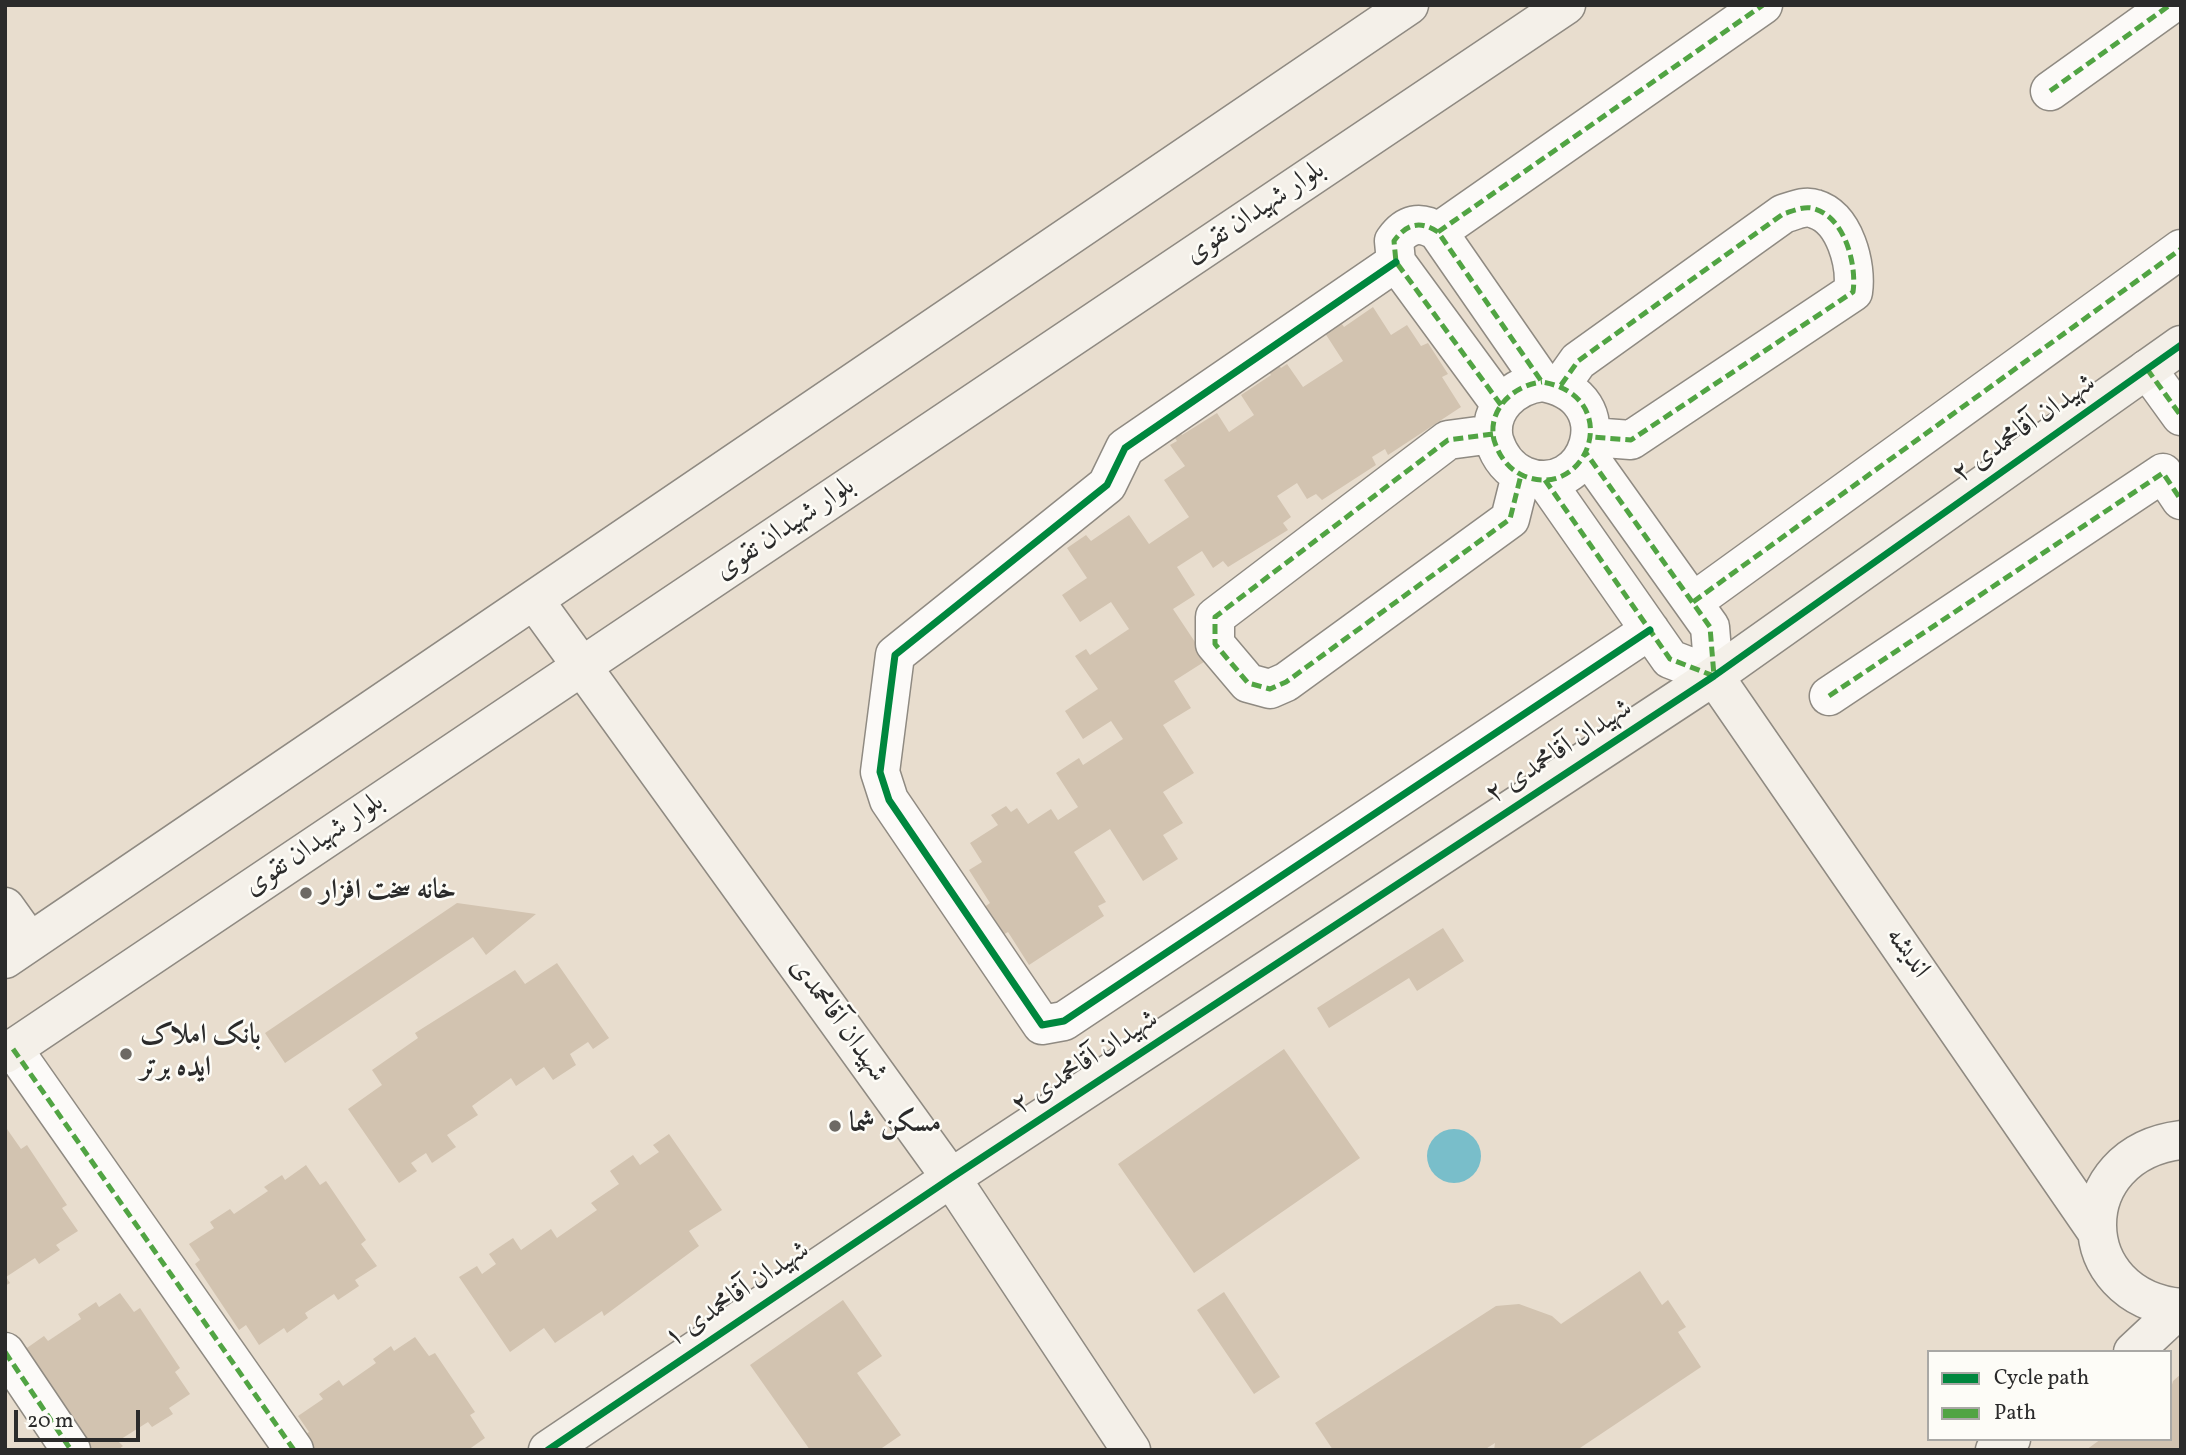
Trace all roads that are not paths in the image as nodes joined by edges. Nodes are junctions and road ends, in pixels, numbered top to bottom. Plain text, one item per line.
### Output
1 (1409, 5) edge
2 (1566, 5) edge
3 (1763, 5) edge
4 (2170, 5) edge
5 (2050, 91) dead end
6 (1438, 232) junction
7 (2181, 249) edge
8 (1395, 262) junction
9 (2181, 345) edge
10 (2147, 369) junction
11 (1552, 383) junction
12 (2181, 416) edge
13 (1497, 419) junction
14 (1588, 445) junction
15 (1533, 477) junction
16 (2181, 500) edge
17 (534, 600) junction
18 (1693, 602) junction
19 (1650, 630) junction
20 (581, 667) junction
21 (1714, 676) junction
22 (1829, 696) dead end
23 (5, 907) edge
24 (18, 951) edge
25 (9, 1052) edge
26 (2171, 1135) edge
27 (951, 1178) junction
28 (2097, 1232) junction
29 (2180, 1308) edge
30 (2135, 1350) edge
31 (5, 1352) edge
32 (71, 1450) edge
33 (294, 1450) edge
34 (548, 1450) edge
35 (1131, 1450) edge

1 - 17 street
2 - 20 street, بلوار شهیدان تقوی
3 - 6 street
4 - 5 street
6 - 8 street
6 - 11 street
7 - 18 street
8 - 13 street
8 - 19 street
9 - 10 street, شهیدان آقامحمدی ۲
10 - 12 street
10 - 21 street, شهیدان آقامحمدی ۲
11 - 13 street
11 - 14 street
11 - 14 street
13 - 15 street
13 - 15 street
14 - 15 street
14 - 18 street
15 - 19 street
16 - 22 street
17 - 20 street, شهیدان آقامحمدی
17 - 24 street
18 - 21 street
19 - 21 street
20 - 25 street, بلوار شهیدان تقوی
20 - 27 street, شهیدان آقامحمدی
21 - 27 street, شهیدان آقامحمدی ۲
21 - 28 street, انديشه
23 - 24 street
25 - 33 street
26 - 28 street
27 - 34 street, شهیدان آقامحمدی ۱
27 - 35 street, شهیدان آقامحمدی
28 - 29 street
29 - 30 street
31 - 32 street

